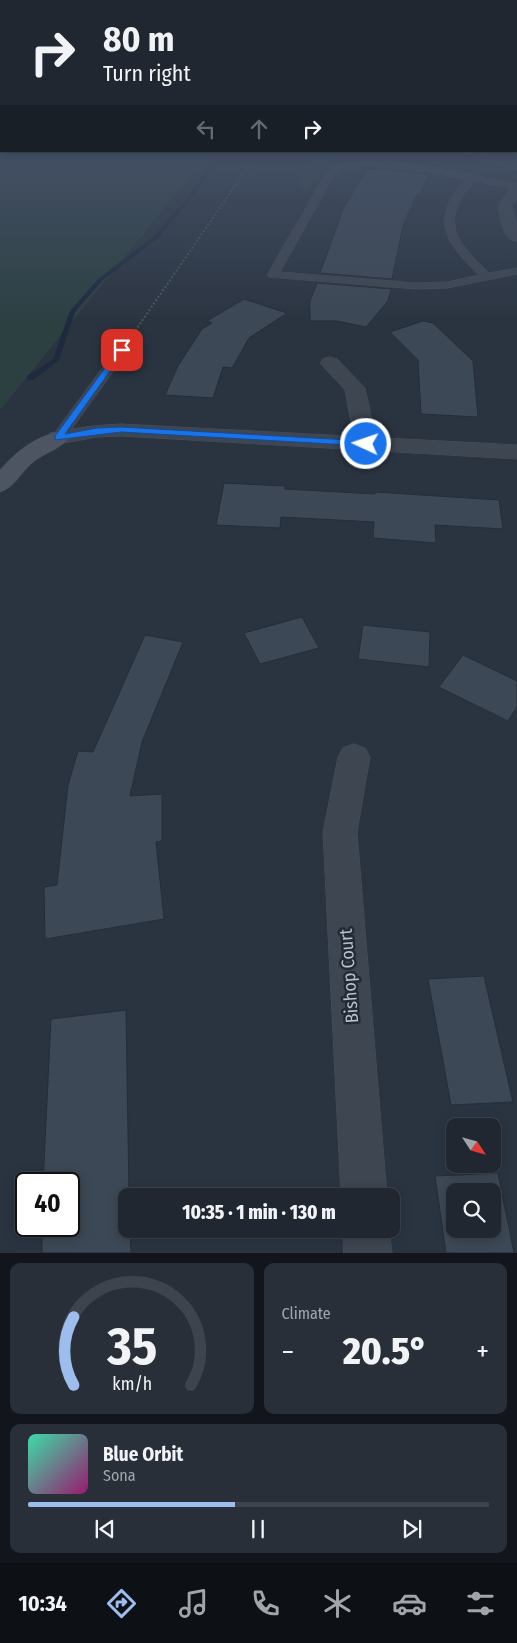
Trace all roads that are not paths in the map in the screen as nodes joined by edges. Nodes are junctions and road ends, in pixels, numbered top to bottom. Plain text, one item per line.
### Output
1 (312, 205) edge
2 (451, 205) edge
3 (505, 205) edge
4 (517, 237) edge
5 (517, 271) edge
6 (487, 278) junction
7 (122, 350) road end
8 (330, 363) dead end
9 (58, 438) junction
10 (366, 444) junction
11 (517, 452) edge
12 (0, 485) edge
13 (354, 757) dead end
14 (363, 1188) edge
15 (367, 1238) edge
16 (368, 1253) edge

1 - 6 lane
2 - 6 lane
3 - 4 street
5 - 6 lane
7 - 9 lane
8 - 10 street
9 - 10 street
9 - 12 main road
10 - 11 street
13 - 14 street, Bishop Court
15 - 16 street

